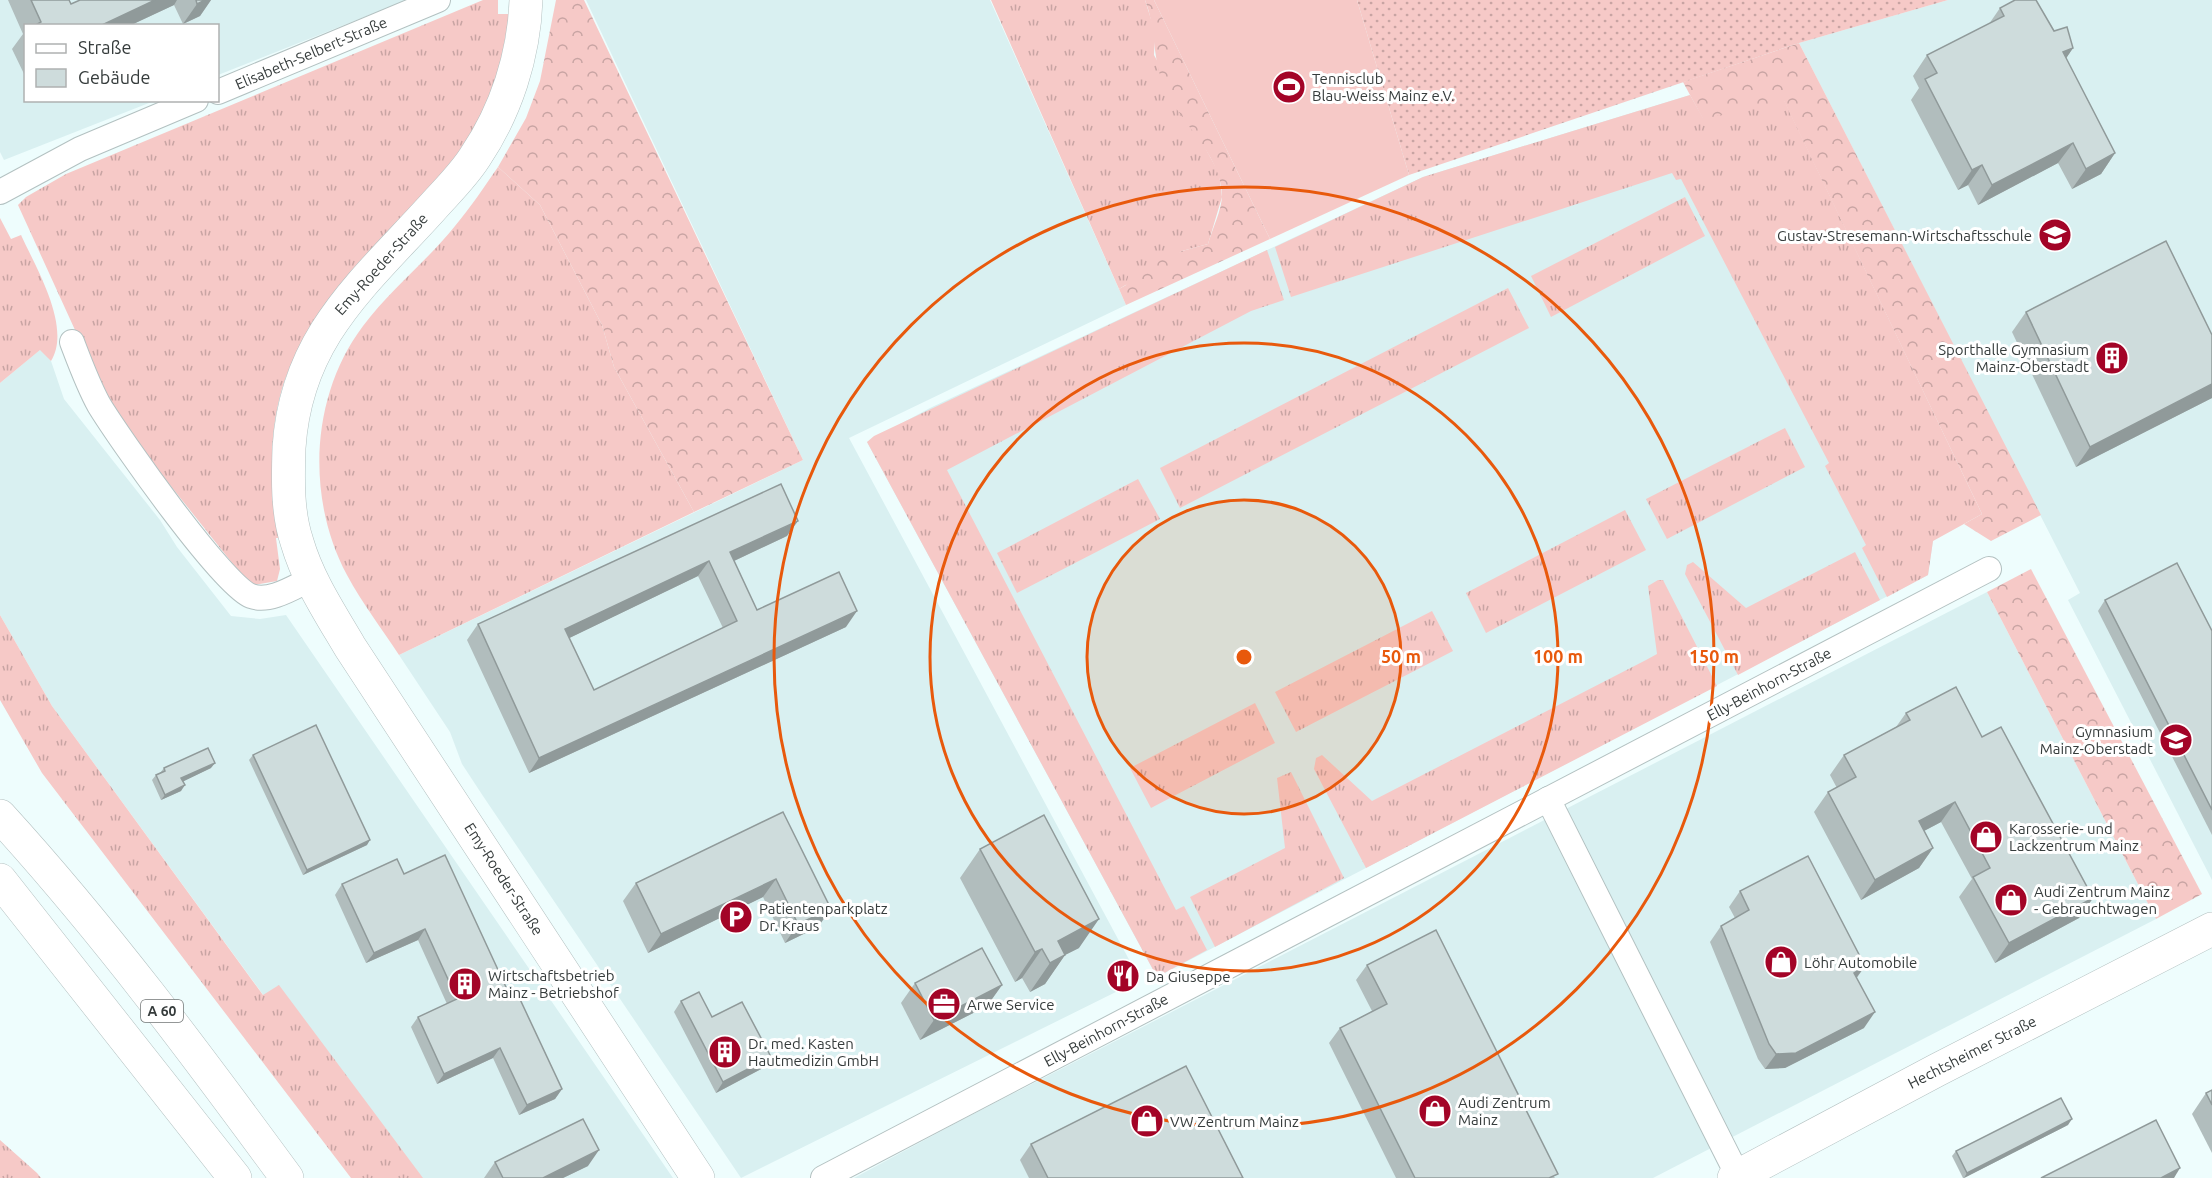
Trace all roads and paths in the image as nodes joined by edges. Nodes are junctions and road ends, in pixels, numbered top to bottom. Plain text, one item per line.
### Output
1 (438, 0) edge
2 (526, 0) edge
3 (219, 92) edge
4 (191, 102) edge
5 (0, 192) edge
6 (72, 342) dead end
7 (1989, 569) dead end
8 (311, 579) junction
9 (1548, 799) junction
10 (0, 802) edge
11 (0, 816) edge
12 (30, 849) junction
13 (0, 880) edge
14 (2212, 929) edge
15 (1736, 1177) edge
16 (235, 1178) edge
17 (287, 1178) edge
18 (698, 1178) edge
19 (823, 1178) edge

1 - 3 street, Elisabeth-Selbert-Straße
2 - 8 main road, Emy-Roeder-Straße
4 - 5 street
6 - 8 street
7 - 9 street, Elly-Beinhorn-Straße
8 - 18 main road, Emy-Roeder-Straße
9 - 15 street
9 - 19 street, Elly-Beinhorn-Straße
10 - 12 main road
11 - 12 main road, A 60
12 - 17 main road, A 60
13 - 16 main road, A 60
14 - 15 main road, Hechtsheimer Straße

